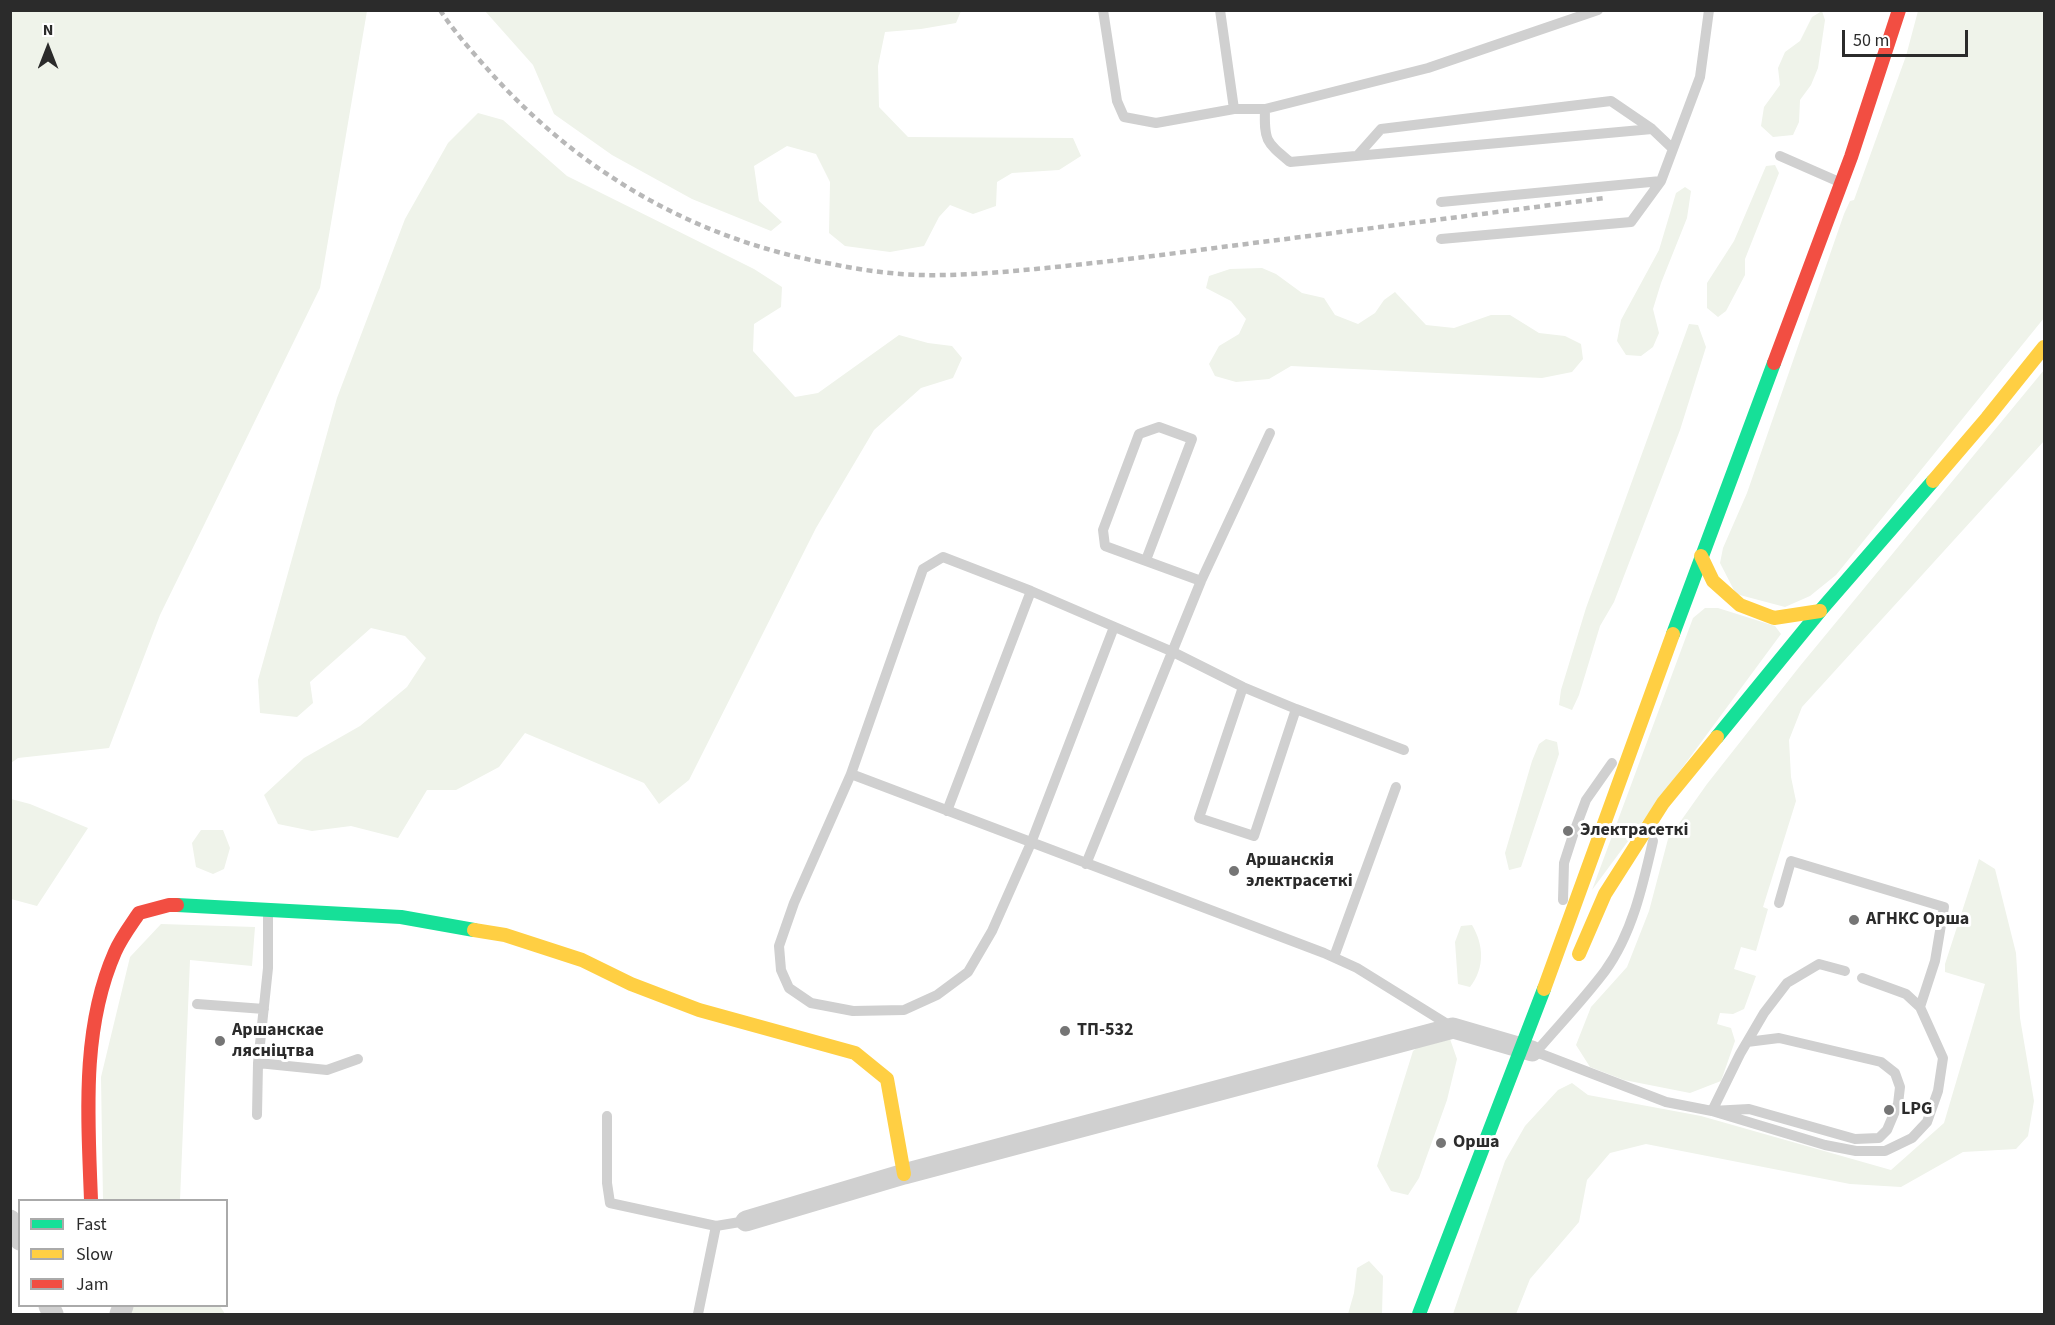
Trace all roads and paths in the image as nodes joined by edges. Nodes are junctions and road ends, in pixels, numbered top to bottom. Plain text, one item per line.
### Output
1 (1103, 10) edge
2 (1220, 10) edge
3 (1598, 10) edge
4 (1709, 10) edge
5 (1899, 10) edge
6 (1234, 109) junction
7 (1265, 109) junction
8 (1652, 129) junction
9 (1673, 149) junction
10 (1357, 156) junction
11 (1780, 156) dead end
12 (1661, 181) junction
13 (1840, 182) junction
14 (1441, 202) dead end
15 (1441, 239) dead end
16 (2044, 347) edge
17 (1270, 433) dead end
18 (1701, 556) junction
19 (1146, 560) junction
20 (1201, 582) junction
21 (1031, 591) junction
22 (1820, 611) junction
23 (1114, 627) junction
24 (1173, 652) junction
25 (1243, 687) junction
26 (1296, 709) junction
27 (1637, 729) junction
28 (1404, 750) dead end
29 (851, 774) junction
30 (1396, 787) dead end
31 (1663, 803) junction
32 (947, 811) junction
33 (1031, 843) junction
34 (1086, 864) junction
35 (1779, 903) dead end
36 (268, 909) junction
37 (1561, 941) junction
38 (1334, 957) junction
39 (1574, 966) dead end
40 (1845, 971) dead end
41 (1862, 978) dead end
42 (196, 1004) dead end
43 (1920, 1006) junction
44 (1558, 1007) dead end
45 (264, 1009) junction
46 (1453, 1028) junction
47 (1747, 1042) junction
48 (1529, 1054) junction
49 (358, 1059) dead end
50 (258, 1063) junction
51 (1712, 1111) junction
52 (257, 1115) dead end
53 (608, 1116) dead end
54 (904, 1174) junction
55 (91, 1199) edge
56 (10, 1220) edge
57 (746, 1221) joint
58 (716, 1226) junction
59 (18, 1236) edge
60 (1450, 1271) dead end
61 (698, 1314) edge
62 (1419, 1314) edge
63 (1433, 1314) edge

1 - 6 lane
2 - 6 lane
3 - 7 lane
4 - 9 lane
5 - 13 main road
6 - 7 lane
7 - 10 lane
8 - 9 lane
8 - 10 lane
8 - 10 lane
9 - 12 lane
11 - 13 lane
12 - 14 lane
12 - 15 lane
13 - 18 main road
16 - 22 main road
17 - 20 lane
18 - 22 main road
18 - 27 main road
19 - 19 lane
19 - 20 lane
20 - 24 lane
21 - 23 lane
21 - 29 lane
21 - 32 lane
22 - 31 main road
23 - 24 lane
23 - 33 lane
24 - 25 lane
24 - 34 lane
25 - 26 lane
25 - 26 lane
26 - 28 lane
27 - 37 main road
27 - 37 lane
29 - 32 lane
29 - 33 lane
30 - 38 lane
31 - 39 main road
31 - 48 lane
32 - 33 lane
33 - 34 lane
34 - 38 lane
35 - 43 lane
36 - 45 lane
36 - 54 main road
36 - 55 main road
37 - 48 main road
38 - 46 lane
40 - 47 lane
41 - 43 lane
42 - 45 lane
43 - 51 lane
44 - 48 main road
45 - 50 lane
46 - 48 street
46 - 54 street
47 - 51 lane
47 - 51 lane
48 - 51 lane
48 - 62 main road
49 - 50 lane
50 - 52 lane
53 - 58 lane
54 - 57 street
56 - 59 street
57 - 58 lane
58 - 61 lane
60 - 63 main road

